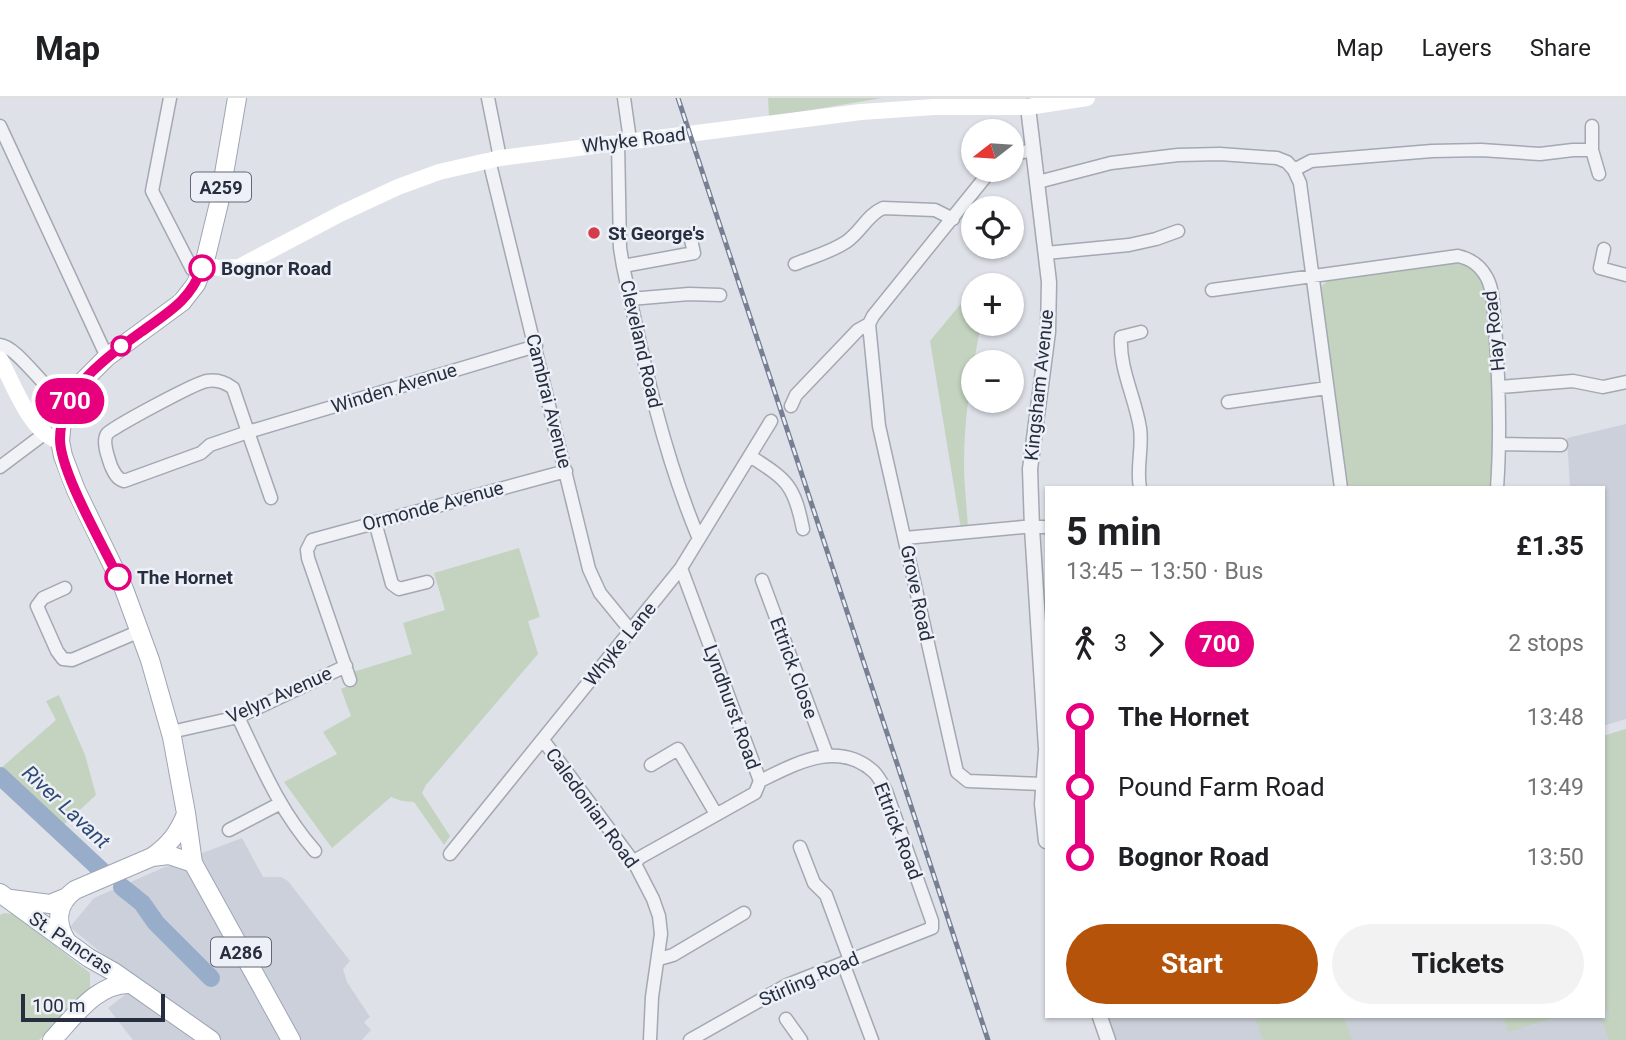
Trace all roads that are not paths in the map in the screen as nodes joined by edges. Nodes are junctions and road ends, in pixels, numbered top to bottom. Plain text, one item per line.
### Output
1 (170, 98) edge
2 (237, 98) edge
3 (488, 98) edge
4 (624, 98) edge
5 (1087, 98) edge
6 (934, 102) edge
7 (1028, 107) junction
8 (0, 126) edge
9 (1591, 126) dead end
10 (624, 141) junction
11 (1034, 150) junction
12 (1592, 150) junction
13 (1024, 152) edge
14 (495, 159) junction
15 (1294, 170) junction
16 (1599, 174) dead end
17 (982, 182) edge
18 (1038, 182) junction
19 (953, 219) junction
20 (1178, 231) dead end
21 (691, 234) dead end
22 (1604, 249) dead end
23 (1046, 253) junction
24 (795, 264) dead end
25 (623, 266) junction
26 (202, 270) junction
27 (1312, 275) junction
28 (1626, 275) edge
29 (1212, 290) dead end
30 (720, 295) dead end
31 (630, 299) junction
32 (869, 324) junction
33 (1141, 332) dead end
34 (0, 345) edge
35 (536, 346) junction
36 (107, 357) junction
37 (0, 359) edge
38 (1626, 382) edge
39 (1500, 387) junction
40 (1327, 388) junction
41 (1228, 402) dead end
42 (68, 404) junction
43 (791, 405) dead end
44 (771, 421) dead end
45 (250, 431) junction
46 (52, 437) junction
47 (1500, 444) junction
48 (1561, 445) dead end
49 (750, 456) junction
50 (0, 467) edge
51 (566, 471) junction
52 (1140, 486) edge
53 (1340, 486) edge
54 (1497, 486) edge
55 (271, 498) dead end
56 (375, 522) junction
57 (1039, 528) edge
58 (803, 529) dead end
59 (905, 538) junction
60 (699, 539) junction
61 (307, 550) joint
62 (681, 568) junction
63 (762, 580) dead end
64 (427, 582) dead end
65 (65, 588) dead end
66 (631, 631) junction
67 (140, 632) junction
68 (346, 666) junction
69 (350, 680) dead end
70 (238, 717) junction
71 (1045, 717) edge
72 (171, 732) junction
73 (543, 740) junction
74 (827, 755) junction
75 (1045, 761) edge
76 (651, 765) dead end
77 (760, 781) junction
78 (1043, 784) junction
79 (279, 804) junction
80 (187, 813) junction
81 (716, 814) junction
82 (229, 830) dead end
83 (1045, 831) edge
84 (800, 847) dead end
85 (314, 851) dead end
86 (450, 854) dead end
87 (152, 857) junction
88 (193, 863) junction
89 (635, 864) junction
90 (2, 896) edge
91 (67, 897) junction
92 (744, 913) dead end
93 (932, 928) joint
94 (66, 940) junction
95 (89, 958) junction
96 (659, 960) junction
97 (846, 962) junction
98 (131, 984) junction
99 (91, 999) junction
100 (1100, 1018) edge
101 (786, 1019) dead end
102 (52, 1040) edge
103 (211, 1040) edge
104 (290, 1040) edge
105 (650, 1040) edge
106 (690, 1040) edge
107 (802, 1040) edge
108 (872, 1040) edge
109 (1108, 1040) edge

1 - 26 street
2 - 26 main road, A259
3 - 14 street, Cambrai Avenue
4 - 10 street, Cleveland Road
5 - 7 main road, Whyke Road
6 - 7 main road, Whyke Road
6 - 10 main road, Whyke Road
7 - 11 street, Kingsham Avenue
8 - 36 street
9 - 12 street
10 - 14 main road, Whyke Road
10 - 25 street, Cleveland Road
11 - 13 street
11 - 18 street, Kingsham Avenue
12 - 15 street
12 - 16 street
14 - 26 main road, Whyke Road
14 - 35 street, Cambrai Avenue
15 - 18 street
15 - 27 street
17 - 19 street
18 - 23 street, Kingsham Avenue
19 - 24 street
19 - 32 street
20 - 23 street
21 - 25 street
22 - 28 street
23 - 57 street, Kingsham Avenue
25 - 31 street, Cleveland Road
26 - 36 main road, A259
27 - 29 street
27 - 39 street, Hay Road
27 - 40 street
30 - 31 street
31 - 60 street, Cleveland Road
32 - 43 street
32 - 59 street, Grove Road
33 - 52 street
34 - 42 street
35 - 45 street, Winden Avenue
35 - 51 street, Cambrai Avenue
36 - 42 main road, A259
37 - 46 main road
38 - 39 street
39 - 47 street, Hay Road
40 - 41 street
40 - 53 street
42 - 46 main road, A259
44 - 49 street, Whyke Lane
45 - 45 street, Winden Avenue
45 - 55 street
46 - 50 street
46 - 67 main road, A259
47 - 48 street
47 - 54 street, Hay Road
49 - 58 street
49 - 60 street, Whyke Lane
51 - 56 street, Ormonde Avenue
51 - 66 street, Cambrai Avenue
56 - 61 street, Ormonde Avenue
56 - 64 street
57 - 59 street
57 - 71 street, Kingsham Avenue
59 - 78 street, Grove Road
60 - 62 street, Whyke Lane
61 - 68 street, Velyn Avenue
62 - 66 street, Whyke Lane
62 - 77 street, Lyndhurst Road
63 - 74 street, Ettrick Close
65 - 67 street
66 - 73 street, Whyke Lane
67 - 72 main road, A259
68 - 69 street, Velyn Avenue
68 - 70 street, Velyn Avenue
70 - 72 street, Velyn Avenue
70 - 79 street
72 - 80 main road, A259
73 - 86 street, Whyke Lane
73 - 89 street, Caledonian Road
74 - 77 street
74 - 93 street, Ettrick Road
75 - 78 street, Kingsham Avenue
76 - 81 street
77 - 81 street, Lyndhurst Road
78 - 83 street, Kingsham Avenue
79 - 82 street
79 - 85 street
80 - 87 main road
80 - 88 main road, A259
81 - 89 street, Lyndhurst Road
84 - 97 street
87 - 88 main road
87 - 91 main road
88 - 104 main road, A286
89 - 96 street, Caledonian Road
90 - 91 main road
90 - 94 main road, St. Pancras
91 - 94 main road
92 - 96 street
93 - 97 street, Stirling Road
94 - 95 main road, St. Pancras
95 - 98 main road, St. Pancras
95 - 99 main road
96 - 105 street, Caledonian Road
97 - 106 street, Stirling Road
97 - 108 street
98 - 99 main road
98 - 103 main road, St. Pancras
99 - 102 main road
100 - 109 street
101 - 107 street

